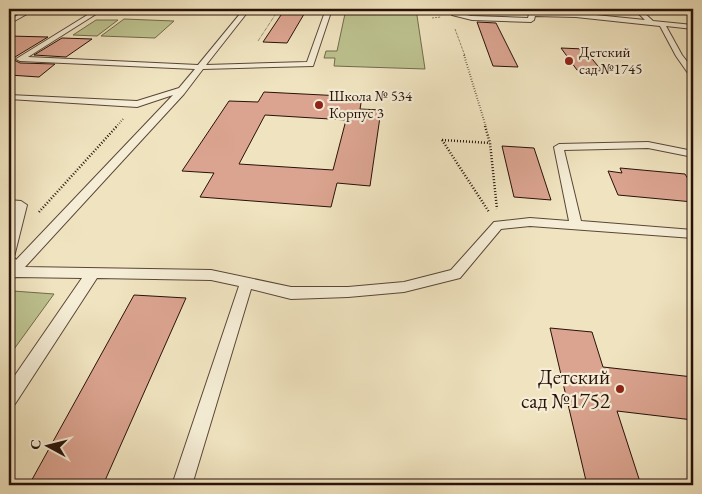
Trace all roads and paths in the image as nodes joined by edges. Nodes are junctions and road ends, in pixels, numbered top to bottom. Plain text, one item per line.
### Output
1 (33, 9) edge
2 (101, 9) edge
3 (235, 9) edge
4 (247, 9) edge
5 (279, 9) edge
6 (329, 9) edge
7 (637, 9) edge
8 (455, 15) joint
9 (9, 22) edge
10 (651, 23) junction
11 (662, 24) junction
12 (693, 27) edge
13 (258, 41) dead end
14 (201, 67) junction
15 (693, 74) edge
16 (182, 90) junction
17 (9, 97) edge
18 (137, 104) junction
19 (490, 143) junction
20 (693, 154) edge
21 (9, 204) edge
22 (38, 213) dead end
23 (498, 225) junction
24 (576, 225) junction
25 (693, 234) edge
26 (9, 255) edge
27 (9, 259) edge
28 (93, 273) junction
29 (11, 274) edge
30 (247, 282) junction
31 (9, 398) edge
32 (182, 485) edge

1 - 9 lane
2 - 14 lane
3 - 4 lane
4 - 14 lane
5 - 13 path
6 - 14 lane
7 - 10 lane
8 - 10 lane
8 - 19 path
10 - 11 lane
11 - 12 lane
11 - 15 lane
14 - 16 lane
16 - 18 lane
16 - 29 lane
17 - 18 lane
18 - 22 path
19 - 23 path
19 - 23 path
20 - 24 lane
21 - 26 lane
23 - 24 lane
23 - 30 lane
24 - 25 lane
27 - 29 lane
28 - 29 lane
28 - 30 lane
28 - 31 lane
30 - 32 lane

